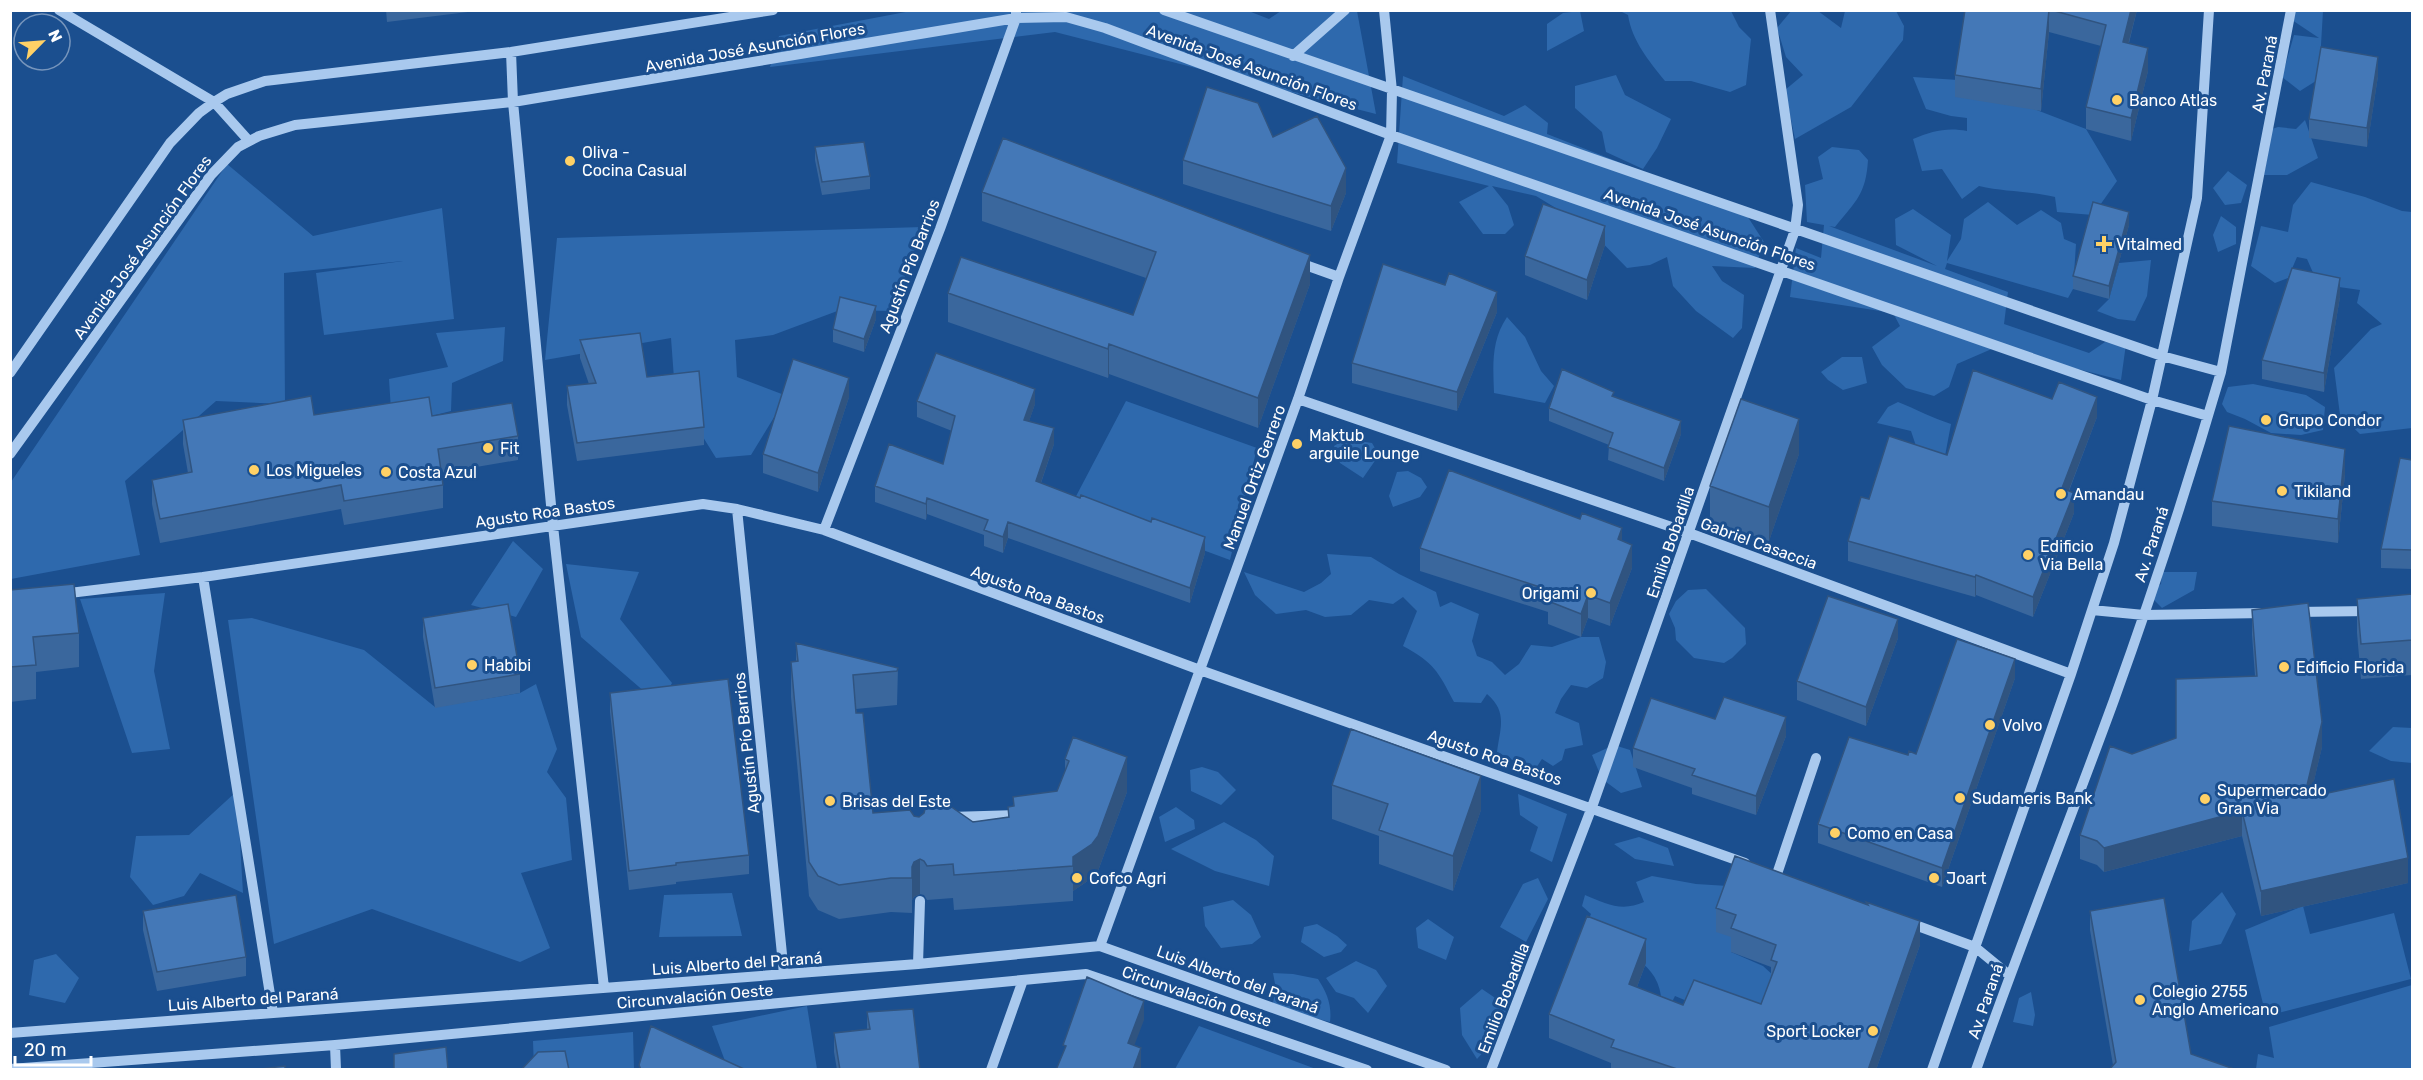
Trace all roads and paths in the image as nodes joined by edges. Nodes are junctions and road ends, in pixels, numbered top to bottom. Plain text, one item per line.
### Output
1 (58, 10) edge
2 (773, 10) edge
3 (1164, 10) edge
4 (1345, 10) edge
5 (1384, 10) edge
6 (1770, 10) edge
7 (2209, 10) edge
8 (2291, 10) edge
9 (1016, 14) edge
10 (511, 52) junction
11 (1293, 56) junction
12 (1392, 91) junction
13 (214, 102) junction
14 (513, 102) junction
15 (1391, 135) junction
16 (249, 141) junction
17 (1795, 230) junction
18 (1283, 257) edge
19 (1782, 270) junction
20 (1339, 277) junction
21 (2162, 356) junction
22 (2221, 372) junction
23 (10, 373) edge
24 (1298, 399) junction
25 (2152, 400) junction
26 (2208, 416) junction
27 (10, 454) edge
28 (738, 509) junction
29 (553, 526) junction
30 (824, 530) junction
31 (1689, 533) junction
32 (203, 577) junction
33 (45, 596) edge
34 (2092, 610) junction
35 (2378, 610) edge
36 (2144, 615) junction
37 (1200, 670) junction
38 (2071, 674) junction
39 (1816, 758) dead end
40 (1592, 807) junction
41 (1022, 815) edge
42 (933, 817) edge
43 (920, 901) dead end
44 (1898, 918) edge
45 (1100, 946) junction
46 (1975, 947) junction
47 (918, 964) junction
48 (784, 974) junction
49 (2009, 975) junction
50 (1023, 980) junction
51 (604, 988) junction
52 (273, 1012) junction
53 (10, 1033) edge
54 (335, 1045) junction
55 (10, 1069) edge
56 (336, 1070) edge
57 (992, 1070) edge
58 (1367, 1070) edge
59 (1446, 1070) edge
60 (1491, 1070) edge
61 (1932, 1070) edge
62 (1976, 1070) edge

1 - 13 street
2 - 10 street, Avenida José Asunción Flores
3 - 11 street, Avenida José Asunción Flores
4 - 11 street
5 - 12 street, Manuel Ortiz Gerrero
6 - 17 street, Emilio Bobadilla
7 - 21 street, Av. Paraná
8 - 22 street, Av. Paraná
9 - 14 street, Avenida José Asunción Flores
9 - 15 street, Avenida José Asunción Flores
9 - 30 street, Agustín Pío Barrios
10 - 13 street, Avenida José Asunción Flores
10 - 14 street
11 - 12 street, Avenida José Asunción Flores
12 - 15 street, Manuel Ortiz Gerrero
12 - 17 street, Avenida José Asunción Flores
13 - 16 street
13 - 23 street, Avenida José Asunción Flores
14 - 16 street, Avenida José Asunción Flores
14 - 29 street
15 - 19 street, Avenida José Asunción Flores
15 - 20 street, Manuel Ortiz Gerrero
16 - 27 street, Avenida José Asunción Flores
17 - 19 street, Emilio Bobadilla
17 - 21 street, Avenida José Asunción Flores
18 - 20 street
19 - 25 street, Avenida José Asunción Flores
19 - 31 street, Emilio Bobadilla
20 - 24 street, Manuel Ortiz Gerrero
21 - 22 street, Avenida José Asunción Flores
21 - 25 street, Av. Paraná
22 - 26 street, Av. Paraná
24 - 31 street, Gabriel Casaccia
24 - 37 street, Manuel Ortiz Gerrero
25 - 26 street, Avenida José Asunción Flores
25 - 34 street, Av. Paraná
26 - 36 street, Av. Paraná
28 - 29 street, Agusto Roa Bastos
28 - 30 street, Agusto Roa Bastos
28 - 48 street, Agustín Pío Barrios
29 - 32 street, Agusto Roa Bastos
29 - 51 street
30 - 37 street, Agusto Roa Bastos
31 - 38 street, Gabriel Casaccia
31 - 40 street, Emilio Bobadilla
32 - 33 street, Agusto Roa Bastos
32 - 52 street
34 - 36 street
34 - 38 street, Av. Paraná
35 - 36 street
36 - 49 street, Av. Paraná
37 - 40 street, Agusto Roa Bastos
37 - 45 street, Manuel Ortiz Gerrero
38 - 46 street, Av. Paraná
39 - 40 street, Agusto Roa Bastos
40 - 60 street, Emilio Bobadilla
41 - 42 street
43 - 47 street
44 - 46 street
45 - 47 street, Luis Alberto del Paraná
45 - 59 street, Luis Alberto del Paraná
46 - 49 street
46 - 61 street, Av. Paraná
47 - 48 street, Luis Alberto del Paraná
48 - 51 street, Luis Alberto del Paraná
49 - 62 street, Av. Paraná
50 - 54 street, Circunvalación Oeste
50 - 57 street
50 - 58 street, Circunvalación Oeste
51 - 52 street, Luis Alberto del Paraná
52 - 53 street, Luis Alberto del Paraná
54 - 55 street, Circunvalación Oeste
54 - 56 street

